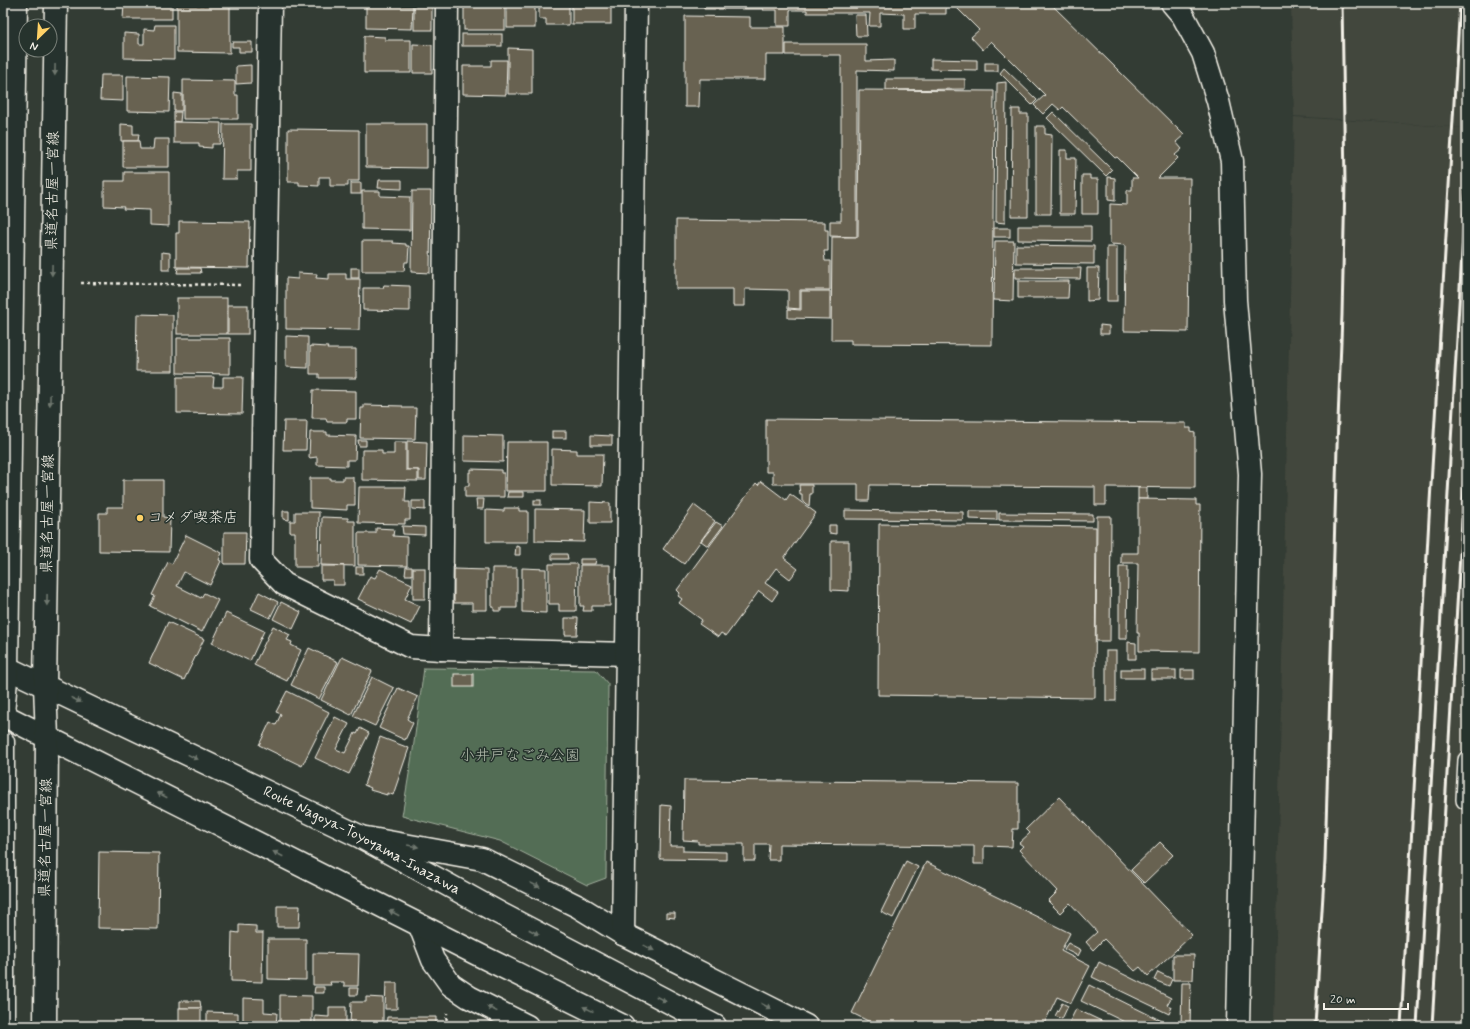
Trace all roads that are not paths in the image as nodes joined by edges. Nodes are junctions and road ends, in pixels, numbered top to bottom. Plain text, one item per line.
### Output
1 (16, 3) edge
2 (56, 3) edge
3 (270, 3) edge
4 (447, 3) edge
5 (636, 3) edge
6 (1172, 3) edge
7 (441, 648) junction
8 (627, 654) junction
9 (5, 667) edge
10 (46, 686) junction
11 (3, 715) edge
12 (47, 738) junction
13 (3, 742) edge
14 (1467, 760) edge
15 (1467, 800) edge
16 (361, 837) junction
17 (420, 926) junction
18 (623, 934) junction
19 (3, 1026) edge
20 (45, 1026) edge
21 (527, 1026) edge
22 (623, 1026) edge
23 (715, 1026) edge
24 (806, 1026) edge
25 (1238, 1026) edge

1 - 9 street
2 -> 10 street, 県道名古屋一宮線
3 - 7 street
4 - 7 street
5 - 8 street
6 - 25 street
7 - 8 street
8 - 18 street
9 - 10 street, Route Nagoya-Toyoyama-Inazawa
9 - 11 street
10 - 12 street, 県道名古屋一宮線
10 -> 16 street, Route Nagoya-Toyoyama-Inazawa
11 - 12 street
17 -> 12 street
12 - 20 street, 県道名古屋一宮線
13 - 19 street
14 - 15 lane
16 -> 18 street
16 -> 23 street, Route Nagoya-Toyoyama-Inazawa
21 -> 17 street
22 -> 17 street
18 -> 24 street

